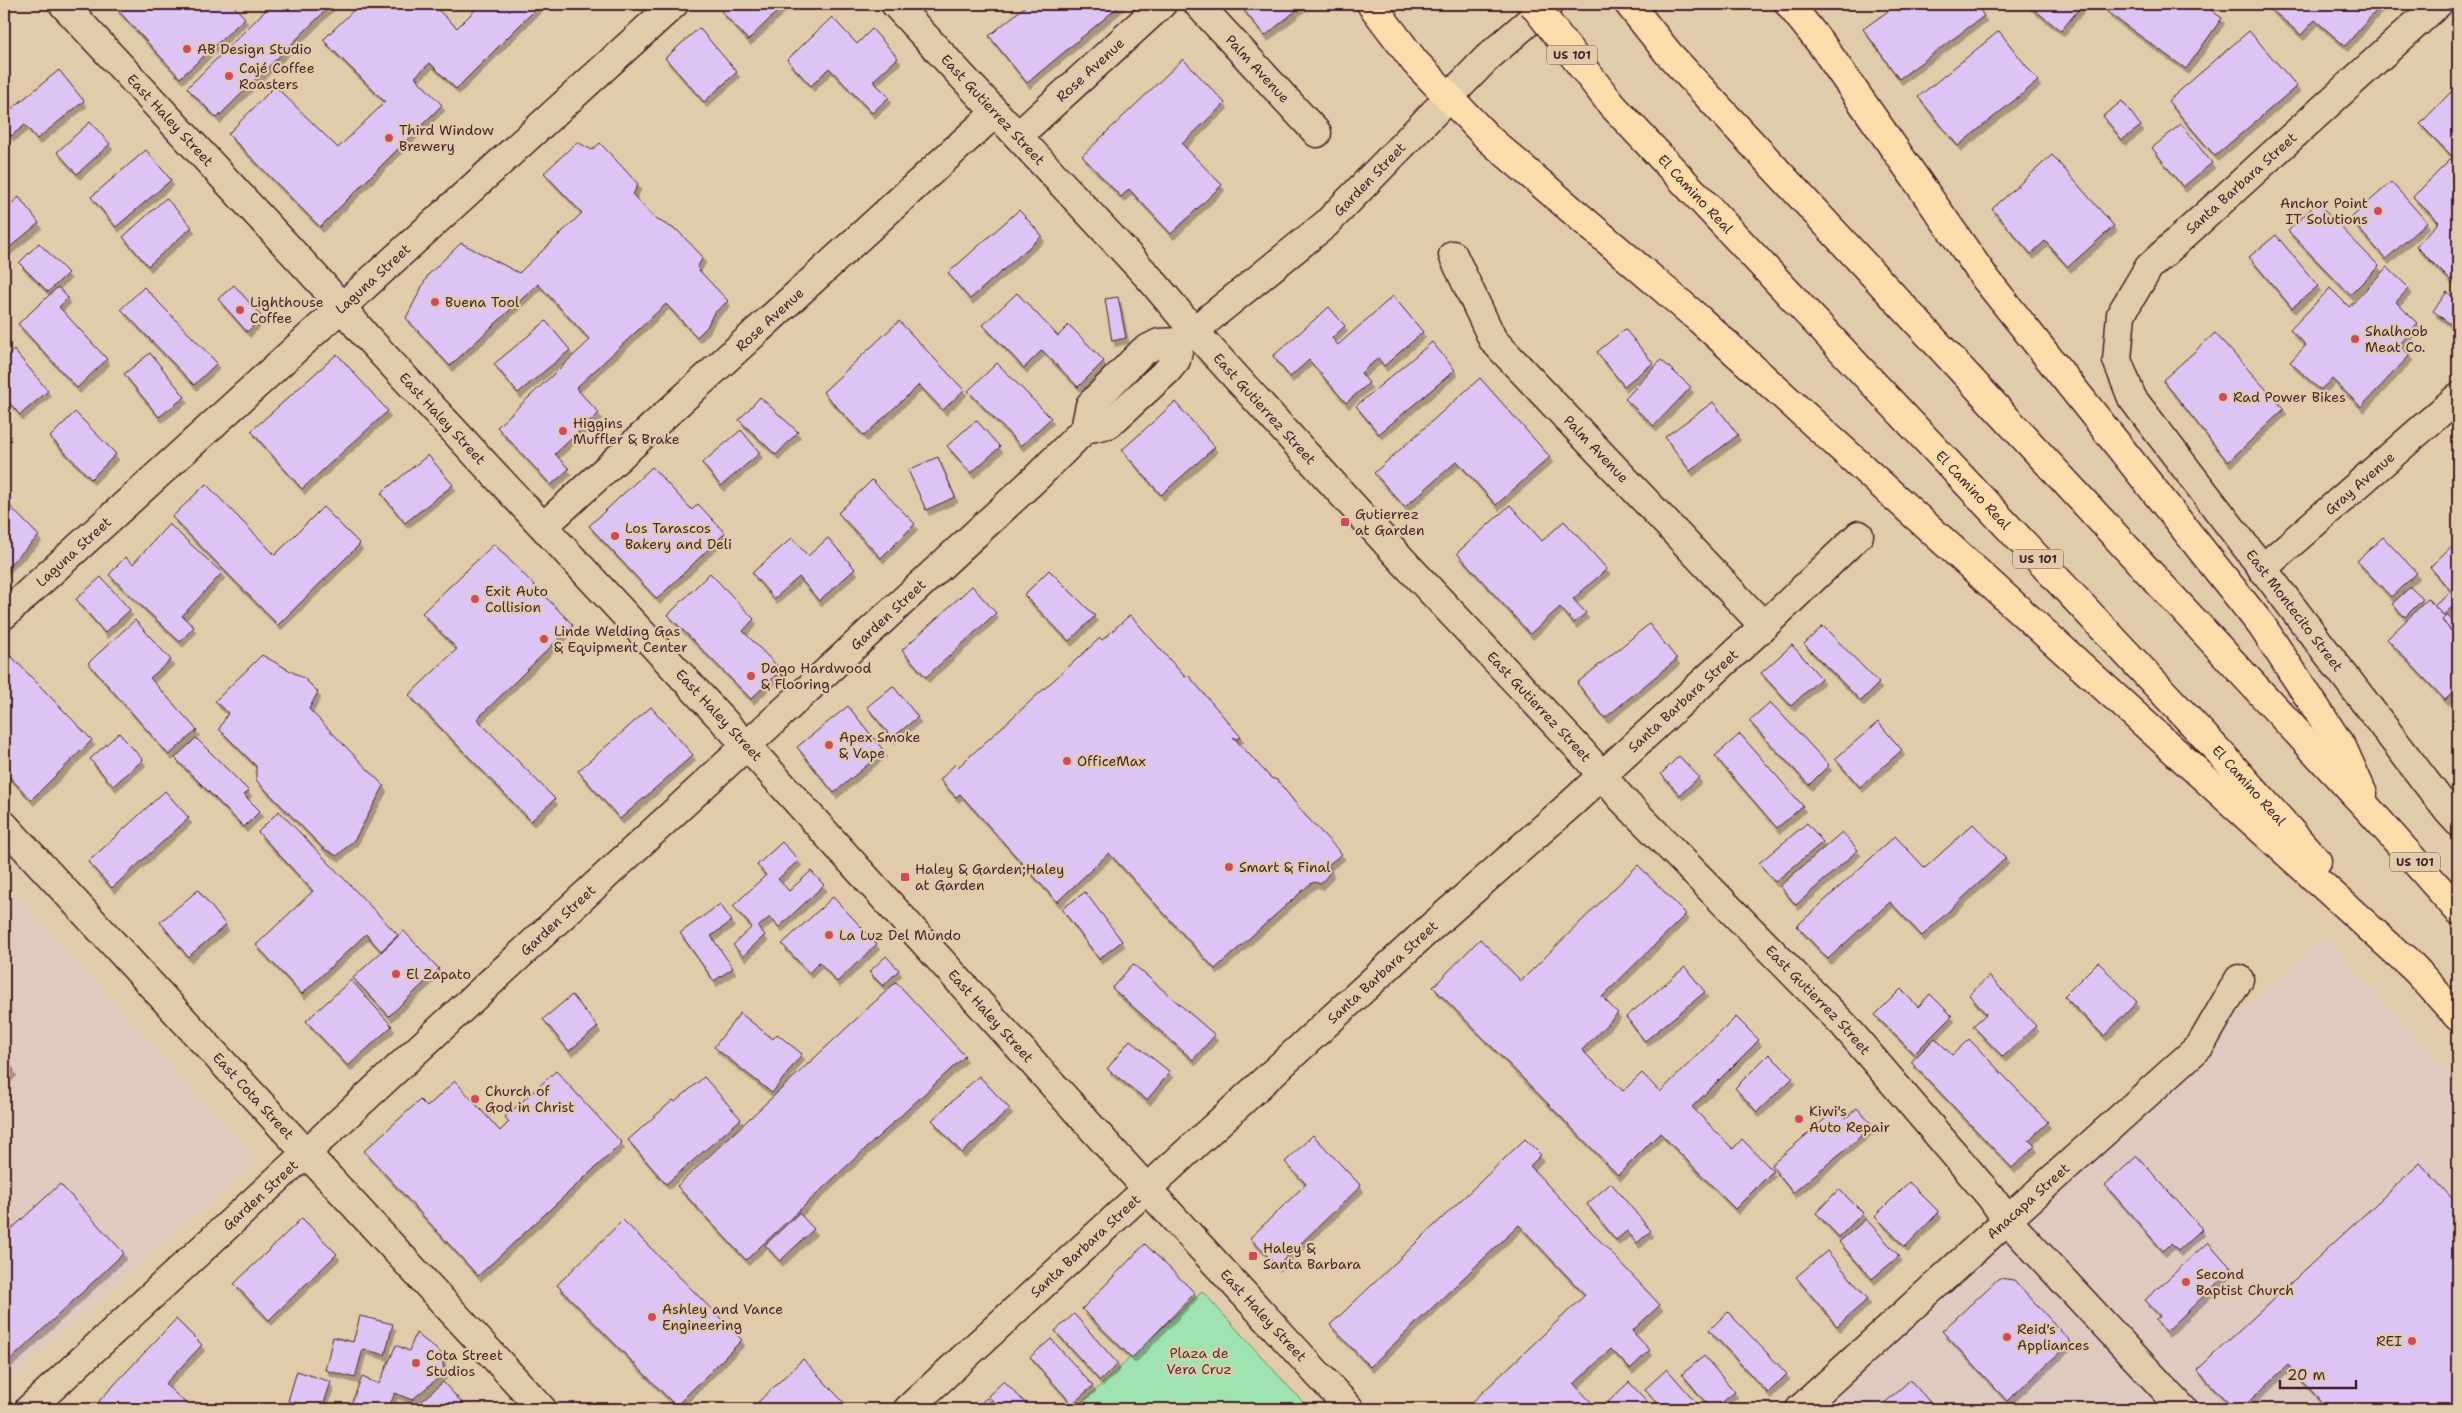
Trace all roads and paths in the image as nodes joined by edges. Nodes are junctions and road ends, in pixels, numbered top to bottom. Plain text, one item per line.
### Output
1 (63, 4) edge
2 (674, 4) edge
3 (895, 4) edge
4 (1162, 4) edge
5 (1198, 4) edge
6 (1371, 4) edge
7 (1532, 4) edge
8 (1549, 4) edge
9 (1629, 4) edge
10 (1789, 4) edge
11 (2438, 4) edge
12 (1449, 96) junction
13 (995, 113) junction
14 (1317, 133) dead end
15 (1018, 136) junction
16 (1453, 255) dead end
17 (343, 308) junction
18 (1187, 336) junction
19 (2132, 398) joint
20 (2458, 398) edge
21 (544, 526) junction
22 (1859, 535) dead end
23 (2262, 569) junction
24 (4, 616) edge
25 (1764, 626) junction
26 (746, 745) junction
27 (1601, 777) junction
28 (2455, 812) edge
29 (2372, 814) junction
30 (4, 825) edge
31 (2458, 910) edge
32 (2418, 972) junction
33 (2239, 979) dead end
34 (2458, 1017) edge
35 (305, 1154) junction
36 (1148, 1190) junction
37 (2007, 1220) junction
38 (29, 1409) edge
39 (542, 1409) edge
40 (908, 1409) edge
41 (1350, 1409) edge
42 (1800, 1409) edge
43 (2183, 1409) edge

1 - 17 street, East Haley Street
2 - 17 street, Laguna Street
3 - 13 street, East Gutierrez Street
4 - 15 street, Rose Avenue
5 - 14 street, Palm Avenue
6 - 12 highway
7 - 32 highway, El Camino Real / US 101, bridge
8 - 12 street, Garden Street
9 - 29 highway, US 101
10 - 29 highway
11 - 19 street, Santa Barbara Street
12 - 18 street, Garden Street
12 - 32 highway
13 - 15 street, East Gutierrez Street
13 - 21 street, Rose Avenue
15 - 18 street, East Gutierrez Street
16 - 25 street, Palm Avenue
17 - 21 street, East Haley Street
17 - 24 street, Laguna Street
18 - 26 street, Garden Street
18 - 27 street, East Gutierrez Street
19 - 23 street, East Montecito Street
20 - 23 street, Gray Avenue
21 - 26 street, East Haley Street
22 - 25 street, Santa Barbara Street
23 - 28 street, East Montecito Street
25 - 27 street, Santa Barbara Street
26 - 35 street, Garden Street
26 - 36 street, East Haley Street
27 - 36 street, Santa Barbara Street
27 - 37 street, East Gutierrez Street
29 - 31 highway, US 101
30 - 35 street, East Cota Street
32 - 34 highway, El Camino Real / US 101
33 - 37 street, Anacapa Street
35 - 38 street, Garden Street
35 - 39 street, East Cota Street
36 - 40 street, Santa Barbara Street
36 - 41 street, East Haley Street
37 - 42 street, Anacapa Street
37 - 43 street, East Gutierrez Street

